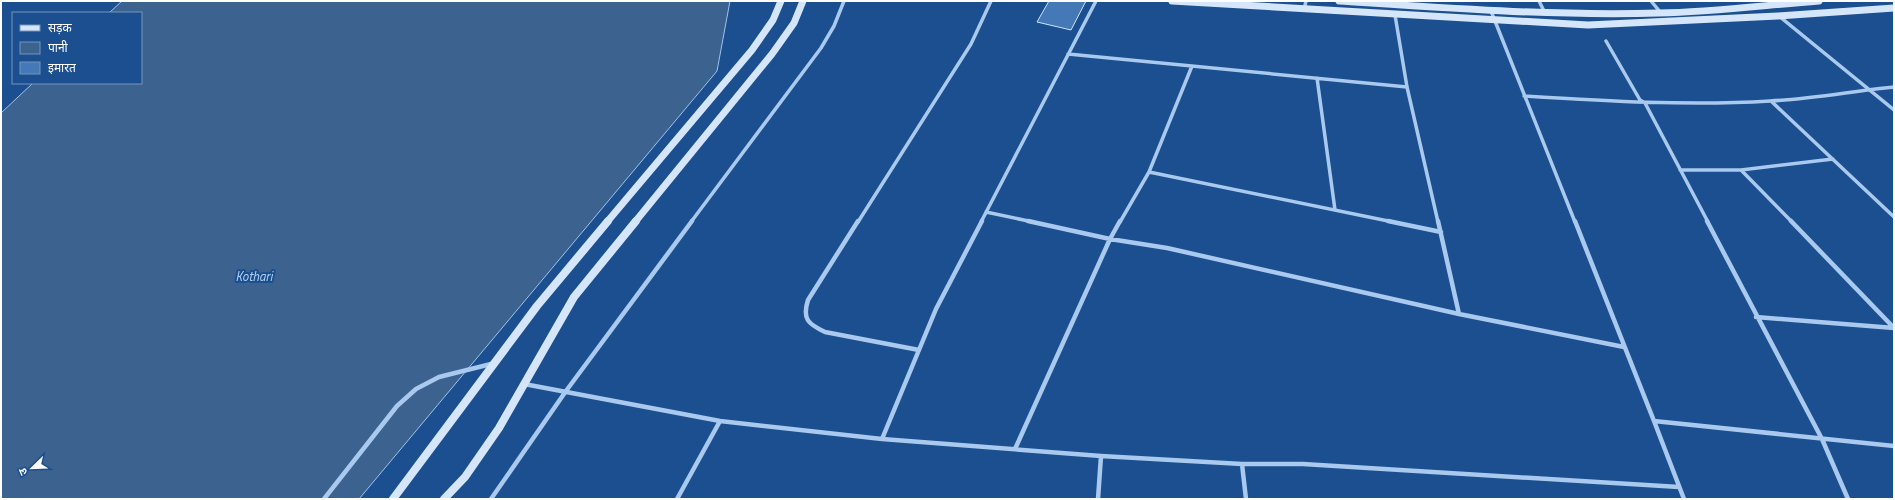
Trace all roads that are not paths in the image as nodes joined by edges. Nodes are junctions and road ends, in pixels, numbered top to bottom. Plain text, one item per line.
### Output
1 (782, 1) edge
2 (803, 1) edge
3 (844, 1) edge
4 (991, 1) edge
5 (1096, 1) edge
6 (1172, 1) edge
7 (1306, 1) edge
8 (1339, 1) edge
9 (1539, 1) edge
10 (1651, 1) edge
11 (1819, 1) edge
12 (1193, 2) edge
13 (1894, 8) edge
14 (1304, 10) junction
15 (1491, 11) junction
16 (1661, 13) junction
17 (1546, 14) junction
18 (1395, 15) junction
19 (1778, 16) junction
20 (1496, 21) junction
21 (1606, 41) dead end
22 (1068, 54) junction
23 (1192, 66) junction
24 (1317, 78) junction
25 (1407, 87) junction
26 (1894, 87) edge
27 (1869, 89) junction
28 (1524, 96) junction
29 (1771, 102) junction
30 (1645, 103) junction
31 (1894, 110) edge
32 (1833, 159) junction
33 (1680, 170) junction
34 (1741, 170) junction
35 (1149, 172) junction
36 (1336, 210) junction
37 (986, 212) junction
38 (1894, 217) edge
39 (1440, 232) junction
40 (1110, 239) junction
41 (1459, 314) junction
42 (1756, 317) junction
43 (1894, 328) edge
44 (1624, 347) junction
45 (919, 350) junction
46 (495, 363) junction
47 (524, 384) junction
48 (566, 391) junction
49 (720, 421) junction
50 (1654, 421) junction
51 (882, 438) junction
52 (1822, 439) junction
53 (1894, 446) edge
54 (1015, 449) junction
55 (1101, 456) junction
56 (1242, 464) junction
57 (1679, 487) junction
58 (324, 499) edge
59 (393, 499) edge
60 (444, 499) edge
61 (491, 499) edge
62 (677, 499) edge
63 (1098, 499) edge
64 (1246, 499) edge
65 (1684, 499) edge
66 (1848, 499) edge

1 - 46 street
2 - 47 street
3 - 48 street
4 - 45 street
5 - 22 street
6 - 12 street
7 - 14 street
8 - 15 street
9 - 17 street
10 - 16 street
11 - 16 street
12 - 14 street
13 - 19 street
14 - 18 street
15 - 17 street
15 - 20 street
16 - 17 street
18 - 20 street
18 - 25 street
19 - 20 street
19 - 27 street
20 - 28 street
21 - 30 street
22 - 23 street
22 - 37 street
23 - 24 street
23 - 35 street
24 - 25 street
24 - 36 street
25 - 39 street
26 - 27 street
27 - 29 street
27 - 31 street
28 - 30 street
28 - 44 street
29 - 30 street
29 - 32 street
30 - 33 street
32 - 34 street
32 - 38 street
33 - 34 street
33 - 42 street
34 - 43 street
35 - 36 street
35 - 40 street
36 - 39 street
37 - 40 street
37 - 45 street
39 - 41 street
40 - 41 street
40 - 54 street
41 - 44 street
42 - 43 street
42 - 52 street
44 - 50 street
45 - 51 street
46 - 58 street
46 - 59 street
47 - 48 street
47 - 60 street
48 - 49 street
48 - 61 street
49 - 51 street
49 - 62 street
50 - 52 street
50 - 57 street
51 - 54 street
52 - 53 street
52 - 66 street
54 - 55 street
55 - 56 street
55 - 63 street
56 - 57 street
56 - 64 street
57 - 65 street

